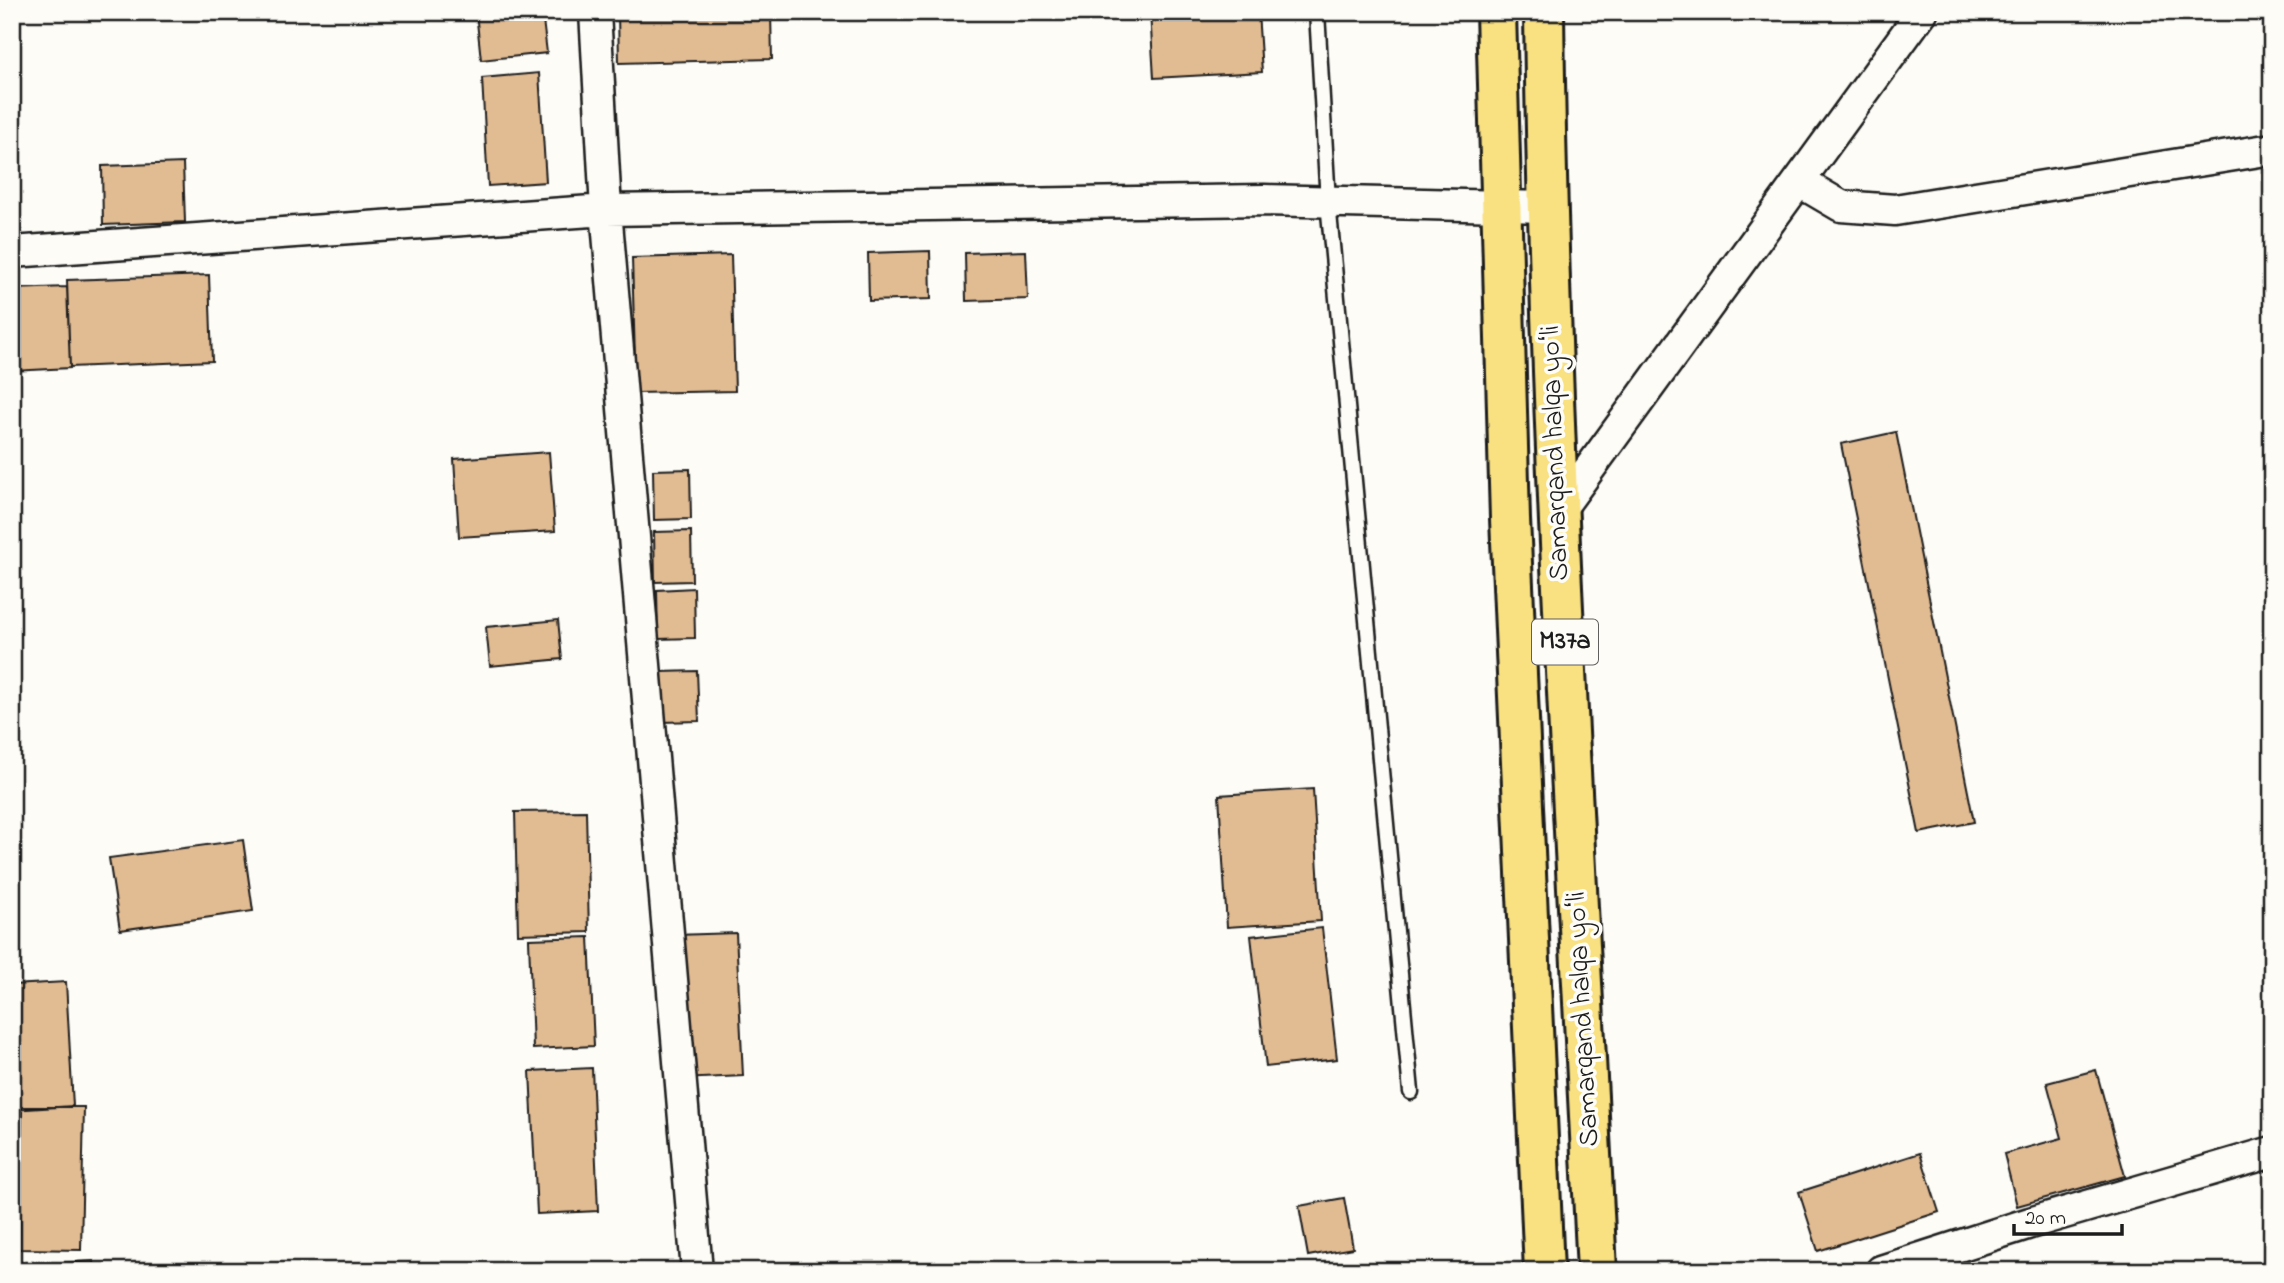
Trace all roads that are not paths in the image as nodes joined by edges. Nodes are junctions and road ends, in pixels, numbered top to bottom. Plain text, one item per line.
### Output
1 (595, 12) edge
2 (1318, 12) edge
3 (1496, 12) edge
4 (1544, 12) edge
5 (1922, 12) edge
6 (2272, 149) edge
7 (1800, 182) junction
8 (1328, 202) junction
9 (1501, 206) junction
10 (1546, 207) junction
11 (606, 209) junction
12 (12, 252) edge
13 (1558, 512) junction
14 (1411, 1092) dead end
15 (2272, 1152) edge
16 (697, 1271) edge
17 (1544, 1271) edge
18 (1597, 1271) edge
19 (1881, 1271) edge

1 - 11 street
2 - 8 lane
3 - 9 highway, Samarqand halqa yoʻli / M37a
4 - 10 highway, Samarqand halqa yoʻli / M37a
5 - 7 street
6 - 7 street
7 - 13 street
8 - 9 street
8 - 11 street
8 - 14 lane
9 - 10 street
9 - 17 highway, Samarqand halqa yoʻli / M37a
10 - 13 highway, Samarqand halqa yoʻli / M37a
11 - 12 street
11 - 16 street
13 - 18 highway, Samarqand halqa yoʻli / M37a
15 - 19 street

